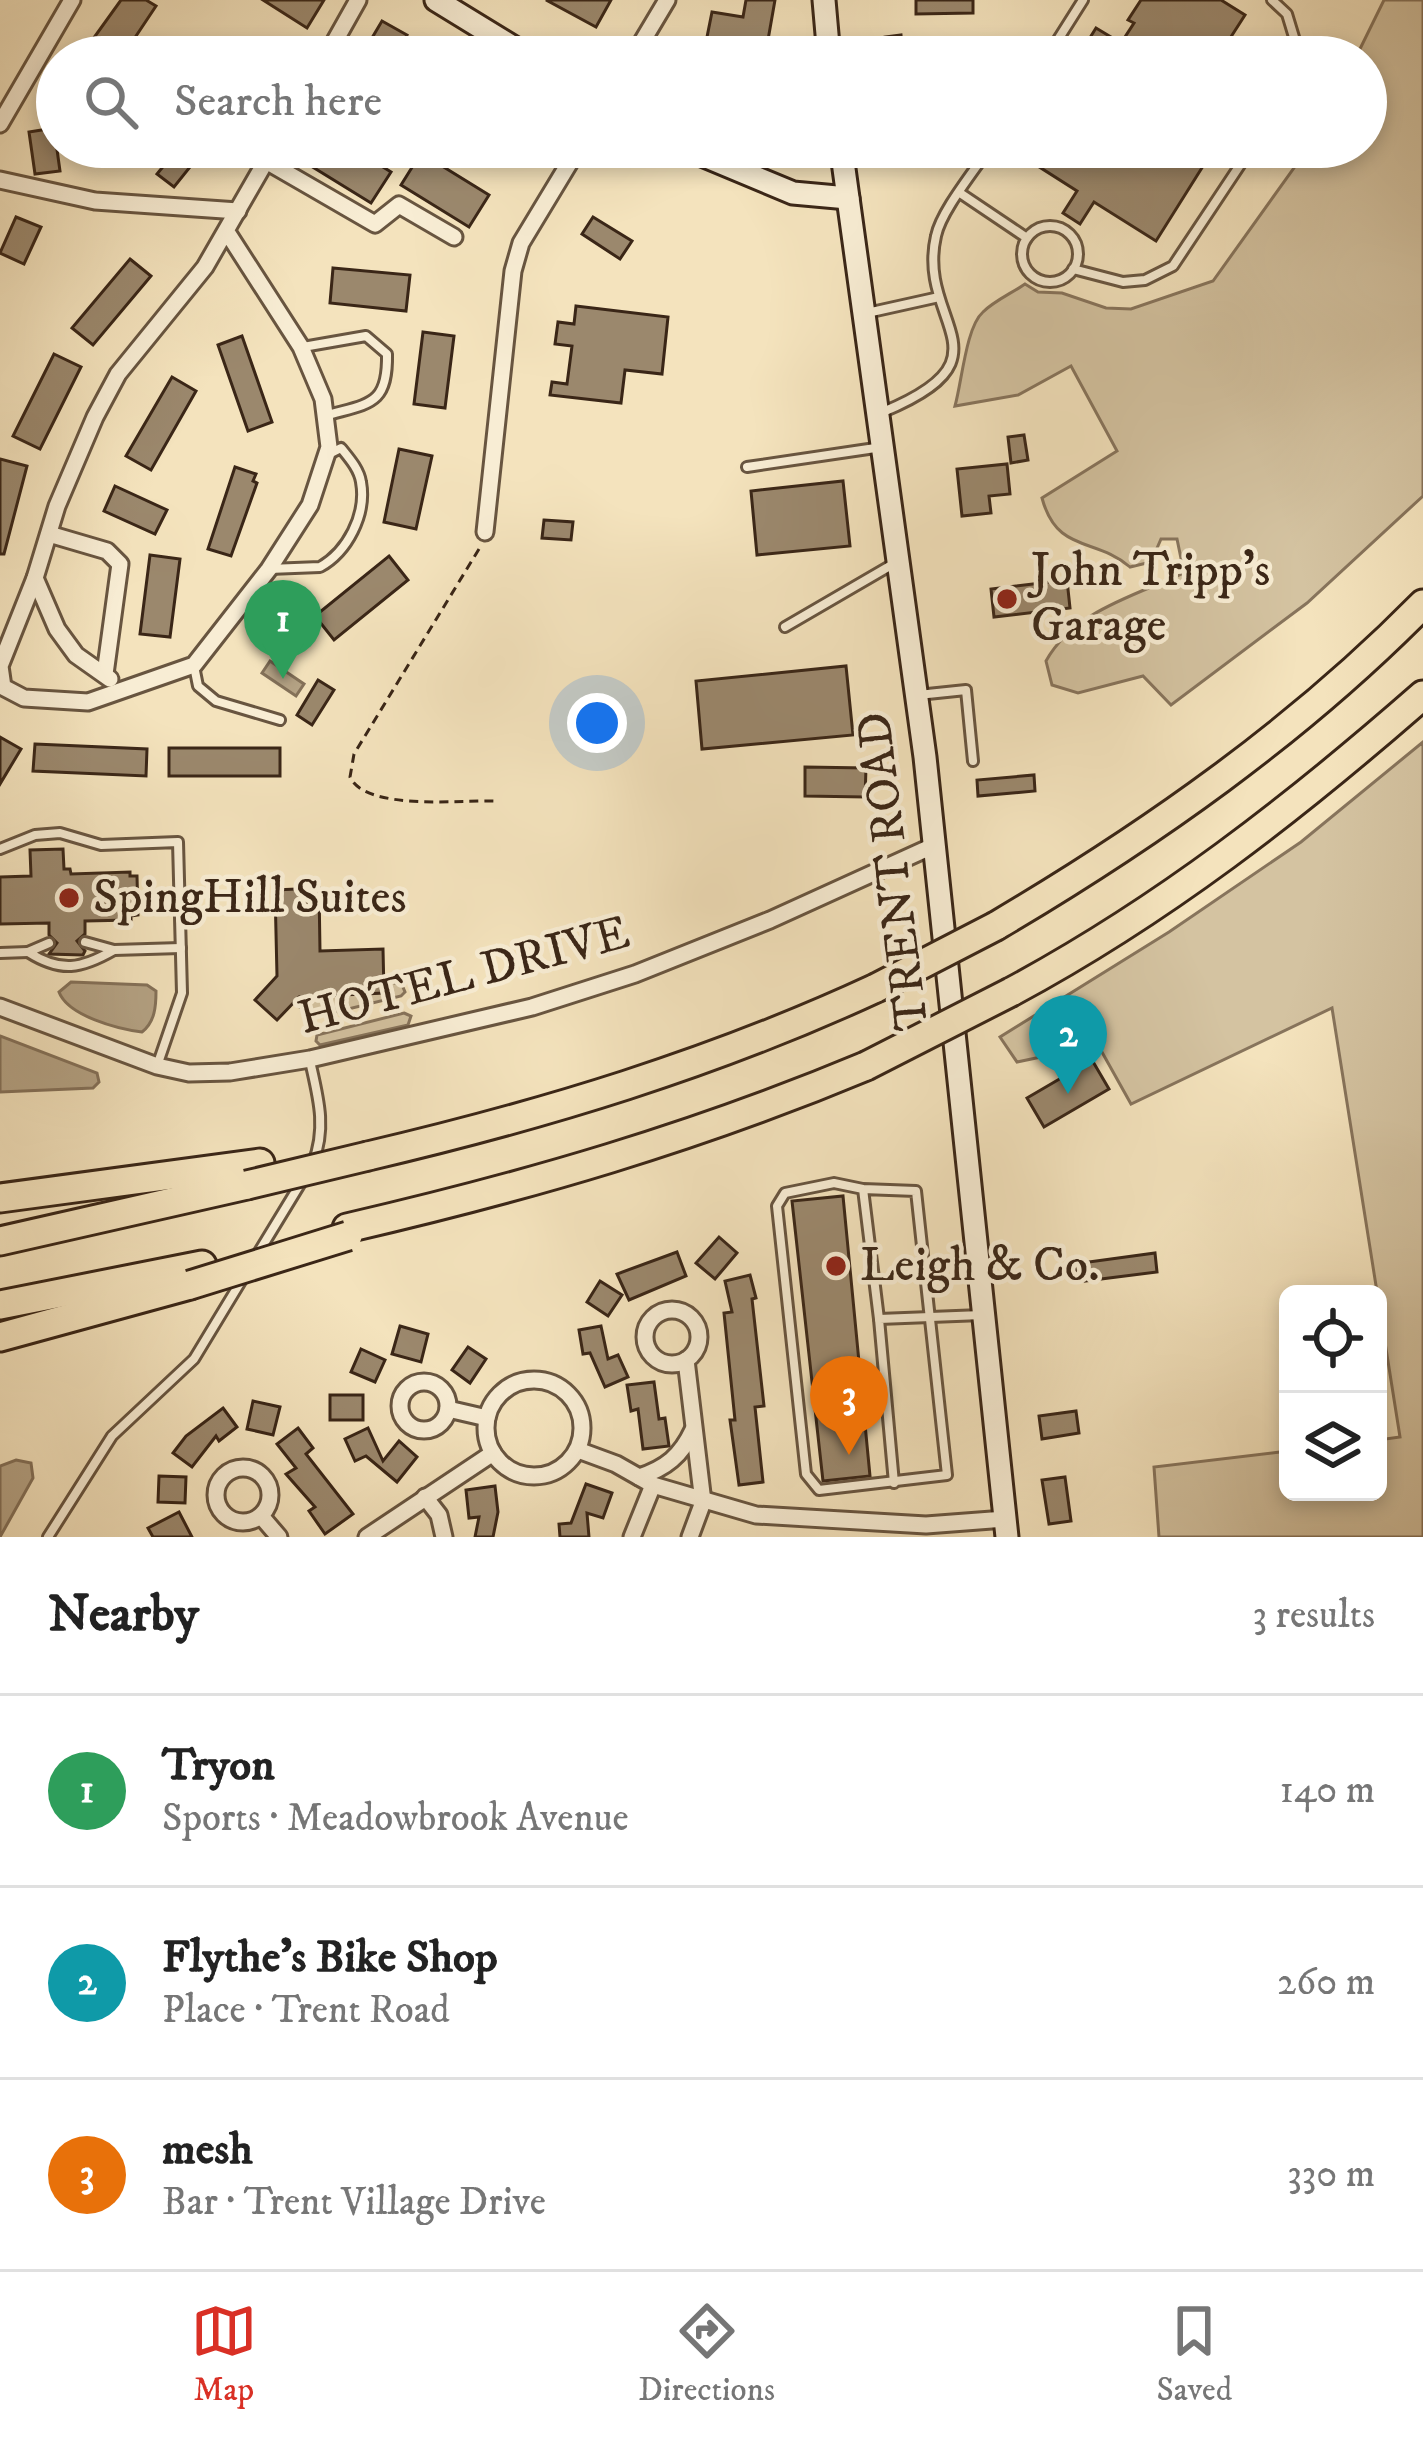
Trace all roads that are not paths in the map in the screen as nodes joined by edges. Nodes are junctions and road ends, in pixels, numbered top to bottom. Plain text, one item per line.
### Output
1 (72, 0) edge
2 (358, 0) edge
3 (436, 0) edge
4 (667, 0) edge
5 (678, 0) edge
6 (824, 0) edge
7 (1083, 0) edge
8 (1272, 0) edge
9 (51, 36) edge
10 (338, 36) edge
11 (482, 36) edge
12 (646, 36) edge
13 (657, 36) edge
14 (827, 36) edge
15 (1060, 36) edge
16 (1296, 36) edge
17 (36, 62) edge
18 (0, 124) edge
19 (262, 168) edge
20 (291, 168) edge
21 (566, 168) edge
22 (733, 168) edge
23 (844, 168) edge
24 (976, 168) edge
25 (1238, 168) edge
26 (0, 180) edge
27 (960, 193) junction
28 (848, 198) junction
29 (238, 211) junction
30 (227, 232) junction
31 (454, 237) dead end
32 (1028, 238) junction
33 (1073, 269) junction
34 (940, 297) junction
35 (865, 314) junction
36 (301, 347) junction
37 (880, 413) junction
38 (325, 416) junction
39 (883, 447) junction
40 (328, 454) junction
41 (747, 467) dead end
42 (485, 532) road end
43 (49, 534) junction
44 (896, 562) junction
45 (269, 569) junction
46 (34, 578) junction
47 (1423, 604) edge
48 (785, 627) dead end
49 (194, 665) junction
50 (105, 674) junction
51 (122, 688) junction
52 (1423, 695) edge
53 (916, 696) junction
54 (280, 720) dead end
55 (973, 761) dead end
56 (935, 845) junction
57 (0, 849) edge
58 (85, 942) dead end
59 (49, 943) dead end
60 (181, 948) junction
61 (114, 950) junction
62 (28, 952) junction
63 (0, 953) edge
64 (0, 1007) edge
65 (310, 1059) junction
66 (158, 1066) junction
67 (254, 1174) junction
68 (863, 1189) junction
69 (0, 1198) edge
70 (0, 1241) edge
71 (196, 1275) junction
72 (0, 1305) edge
73 (983, 1315) junction
74 (929, 1317) junction
75 (879, 1319) junction
76 (0, 1337) edge
77 (686, 1360) dead end
78 (448, 1408) dead end
79 (487, 1418) junction
80 (694, 1428) junction
81 (578, 1450) junction
82 (493, 1454) junction
83 (646, 1481) junction
84 (893, 1483) junction
85 (425, 1497) junction
86 (703, 1502) junction
87 (261, 1516) dead end
88 (1006, 1528) edge
89 (391, 1530) edge
90 (48, 1537) edge
91 (279, 1537) edge
92 (367, 1537) edge
93 (443, 1537) edge
94 (632, 1537) edge
95 (690, 1537) edge

1 - 9 street
2 - 10 street
3 - 11 street
4 - 12 street
5 - 13 street
6 - 14 street
7 - 15 lane
8 - 16 lane
17 - 18 street
19 - 29 street
20 - 31 street
21 - 42 street
22 - 28 street
23 - 28 street, TRENT ROAD
24 - 27 lane
25 - 33 lane
26 - 29 street
27 - 32 lane
27 - 34 lane
28 - 35 street, TRENT ROAD
29 - 30 street
30 - 36 street
30 - 43 street
32 - 33 lane
32 - 33 lane
34 - 35 lane
34 - 37 lane
35 - 37 street, TRENT ROAD
36 - 38 street
36 - 38 lane
37 - 39 street, TRENT ROAD
38 - 40 street
39 - 41 lane
39 - 44 street, TRENT ROAD
40 - 45 street
40 - 45 lane
43 - 46 street
43 - 50 street
44 - 48 lane
44 - 53 street, TRENT ROAD
45 - 49 street
46 - 50 street
46 - 51 street
47 - 67 highway, bridge
49 - 51 street
49 - 54 lane
50 - 51 street
52 - 71 highway, bridge
53 - 55 lane
53 - 56 street, TRENT ROAD
56 - 65 street, HOTEL DRIVE
56 - 73 street, TRENT ROAD
57 - 60 lane
58 - 61 lane
59 - 62 lane
60 - 61 lane
60 - 66 lane
61 - 62 lane
62 - 63 lane
64 - 66 street, HOTEL DRIVE
65 - 66 street, HOTEL DRIVE
65 - 90 lane
67 - 69 highway
67 - 70 highway
68 - 74 lane
68 - 75 lane
68 - 84 lane
71 - 72 highway
71 - 76 highway
73 - 74 lane
73 - 88 street, TRENT ROAD
74 - 75 lane
74 - 84 lane
75 - 84 lane
77 - 80 street
78 - 79 street
79 - 81 street
79 - 82 street
80 - 83 street
80 - 86 street
81 - 82 street
81 - 83 street
82 - 85 street
83 - 86 street
83 - 94 street
85 - 89 street
85 - 93 street
86 - 88 street
86 - 95 street
87 - 91 street
89 - 92 street

